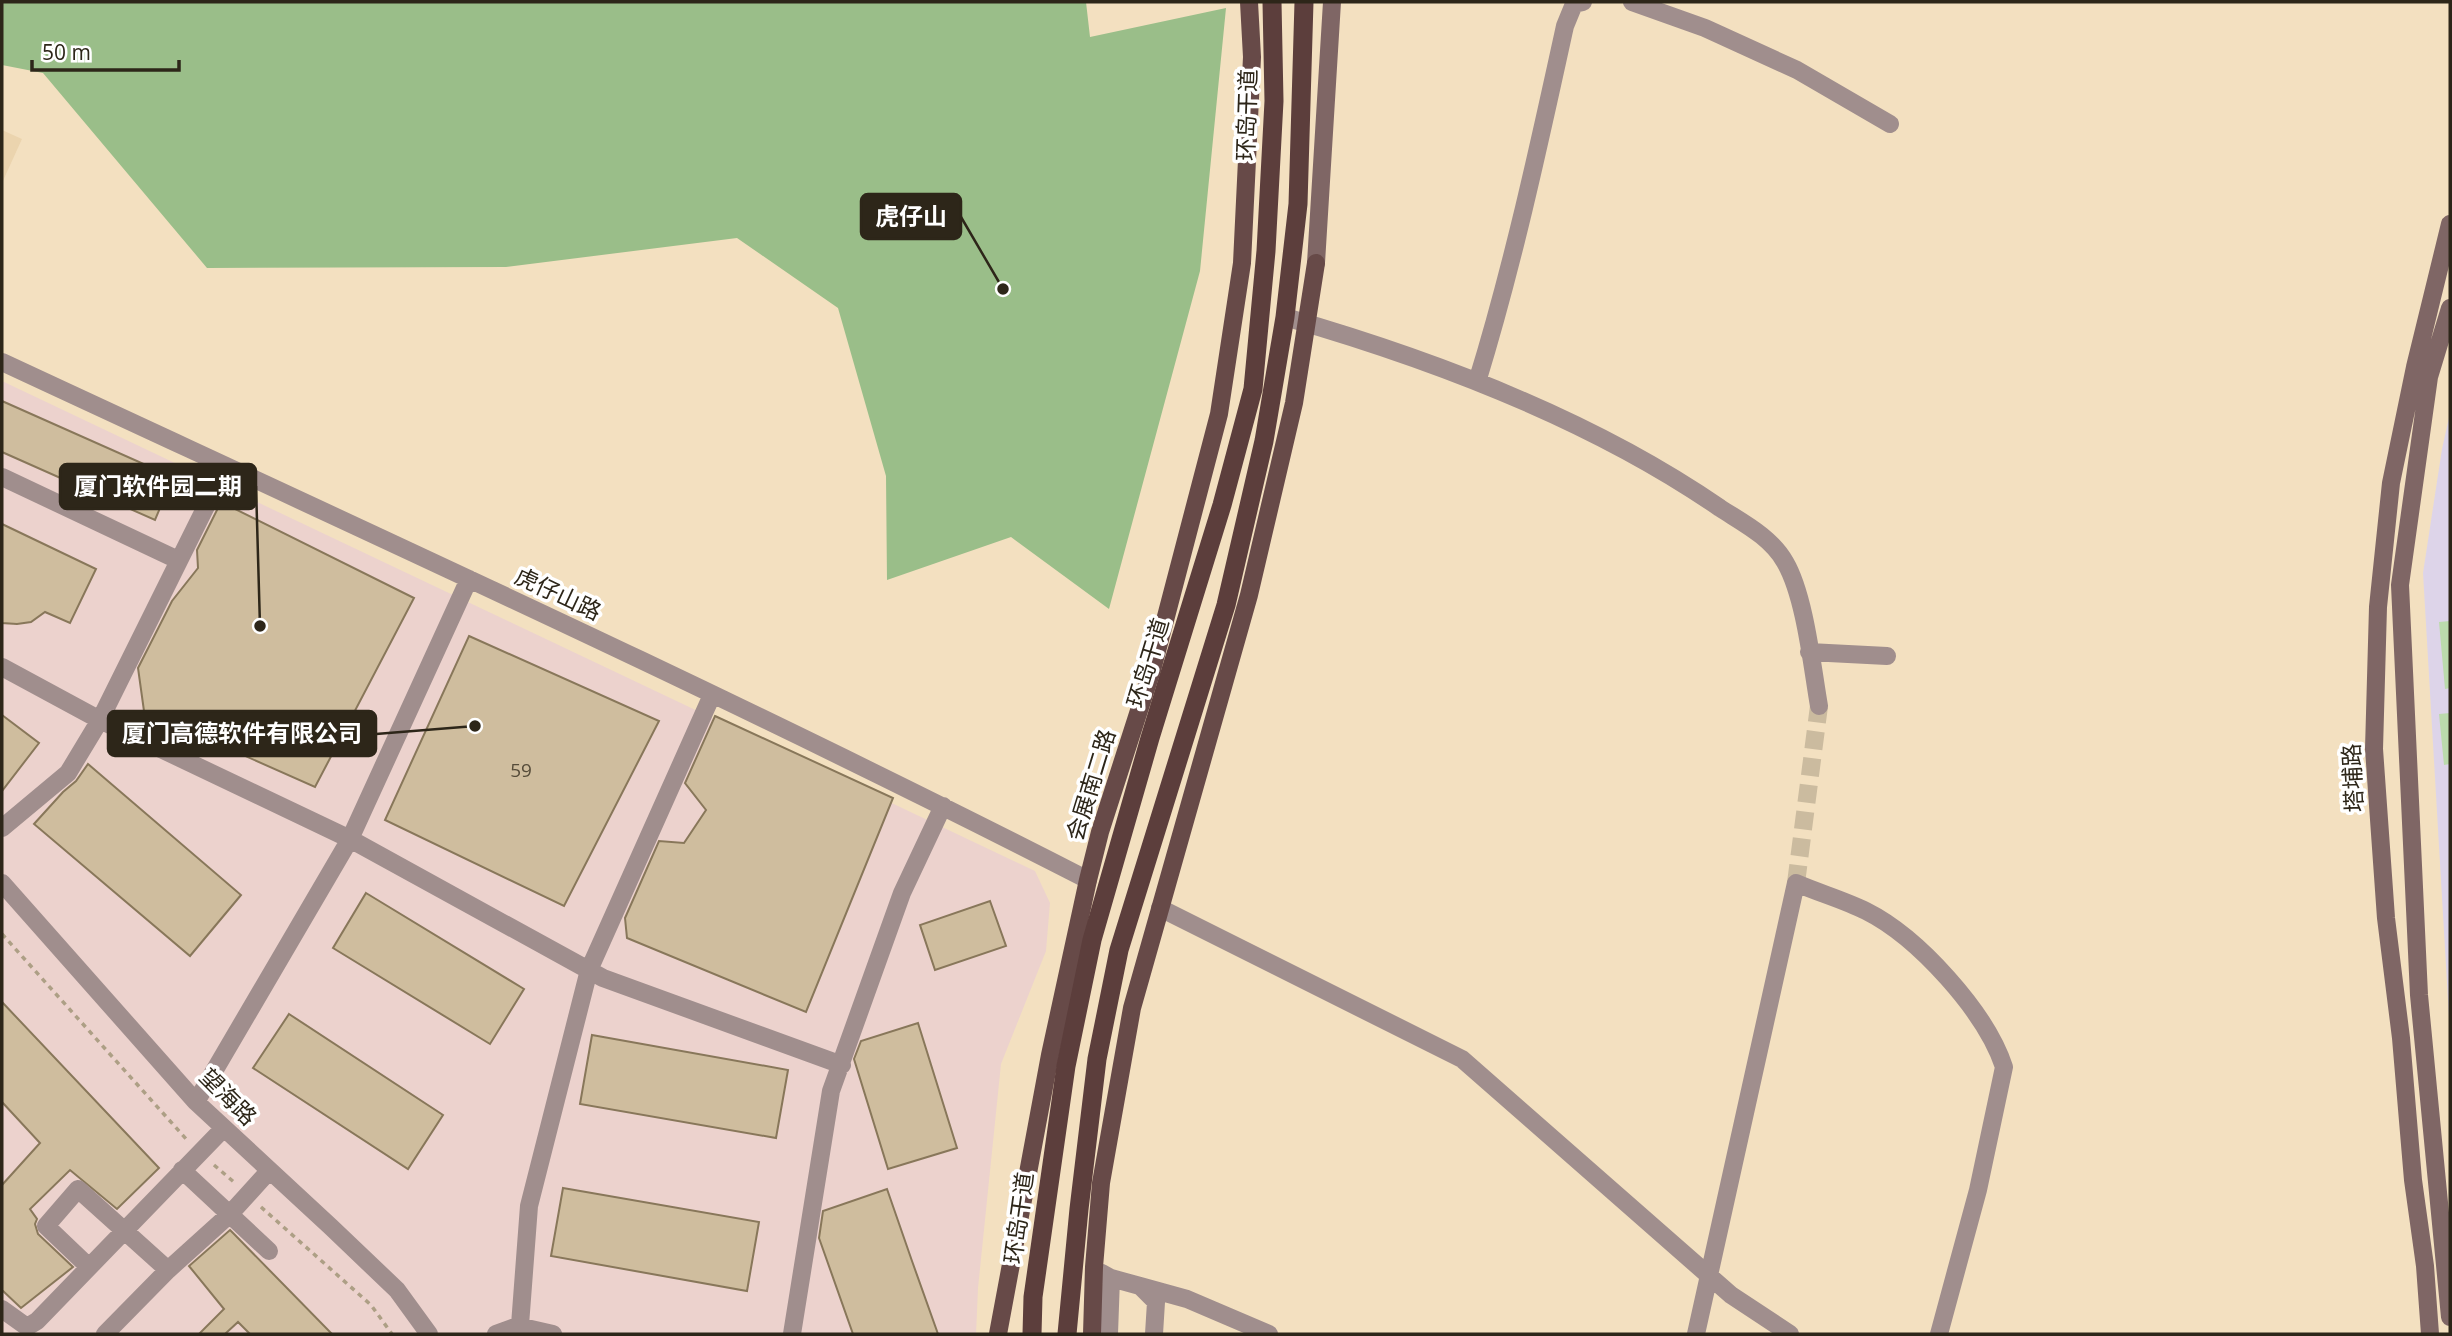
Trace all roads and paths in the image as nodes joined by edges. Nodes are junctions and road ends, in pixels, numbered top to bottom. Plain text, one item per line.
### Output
1 (1249, 2) edge
2 (1272, 2) edge
3 (1304, 2) edge
4 (1332, 2) edge
5 (1583, 2) edge
6 (1632, 2) edge
7 (1890, 124) dead end
8 (2450, 224) edge
9 (2450, 308) edge
10 (1285, 317) junction
11 (1307, 324) junction
12 (2, 362) edge
13 (1477, 382) junction
14 (226, 466) junction
15 (2, 477) edge
16 (178, 560) junction
17 (468, 579) junction
18 (1809, 652) junction
19 (1887, 656) dead end
20 (2, 667) edge
21 (712, 695) junction
22 (1819, 706) tunnel mouth
23 (100, 720) junction
24 (943, 806) junction
25 (2, 828) edge
26 (350, 839) junction
27 (1088, 880) junction
28 (2, 884) edge
29 (1160, 908) junction
30 (589, 970) junction
31 (842, 1065) junction
32 (196, 1102) junction
33 (223, 1129) junction
34 (182, 1170) junction
35 (269, 1171) junction
36 (230, 1214) junction
37 (123, 1230) junction
38 (269, 1251) dead end
39 (89, 1267) junction
40 (1094, 1267) junction
41 (168, 1270) junction
42 (1710, 1277) junction
43 (1111, 1278) junction
44 (1140, 1286) junction
45 (2, 1309) edge
46 (2450, 1317) edge
47 (37, 1321) junction
48 (518, 1326) junction
49 (51, 1334) edge
50 (105, 1334) edge
51 (429, 1334) edge
52 (496, 1334) edge
53 (553, 1334) edge
54 (792, 1334) edge
55 (998, 1334) edge
56 (1032, 1334) edge
57 (1067, 1334) edge
58 (1092, 1334) edge
59 (1109, 1334) edge
60 (1154, 1334) edge
61 (1269, 1334) edge
62 (1696, 1334) edge
63 (1790, 1334) edge
64 (1939, 1334) edge
65 (2430, 1334) edge

1 - 27 main road, 会展南二路
2 - 56 highway, 环岛干道
3 - 10 highway
4 - 11 main road
5 - 13 street
6 - 7 street
8 - 65 main road, 塔埔路
9 - 46 main road
10 - 11 street
10 - 57 highway
11 - 13 street
11 - 29 main road
12 - 14 street, 虎仔山路
13 - 18 street
14 - 16 street
14 - 17 street, 虎仔山路
15 - 16 street
16 - 23 street
17 - 21 street, 虎仔山路
17 - 26 street
18 - 19 street
18 - 22 street
20 - 23 street
21 - 24 street, 虎仔山路
21 - 30 street
23 - 25 street
23 - 26 street
24 - 27 street, 虎仔山路
24 - 31 street
26 - 30 street
26 - 32 street
27 - 55 main road, 会展南二路
28 - 32 street, 望海路
29 - 40 main road
29 - 42 street
30 - 31 street
30 - 48 street
31 - 54 street
32 - 33 street, 望海路
33 - 34 street
33 - 35 street, 望海路
34 - 36 street
34 - 37 street
35 - 36 street
35 - 51 street, 望海路
36 - 38 street
36 - 41 street
37 - 39 street
37 - 39 street
37 - 41 street
39 - 47 street
40 - 43 street
40 - 58 main road
41 - 50 street
42 - 62 street
42 - 63 street
42 - 64 street
43 - 44 street
43 - 59 street
44 - 60 street
44 - 61 street
45 - 47 street
47 - 49 street
48 - 52 street
48 - 53 street

